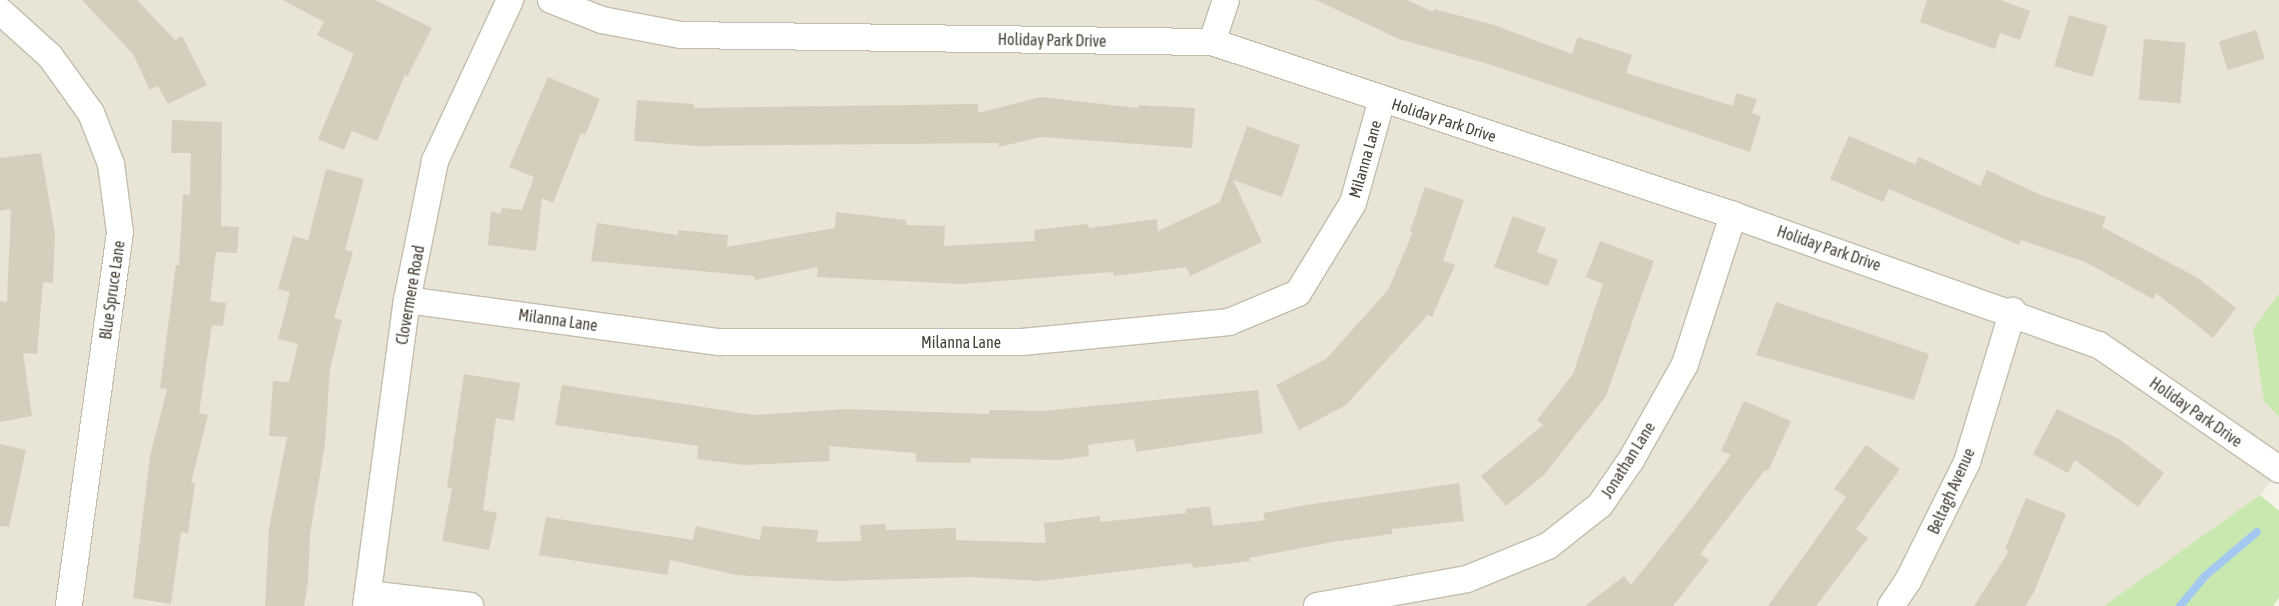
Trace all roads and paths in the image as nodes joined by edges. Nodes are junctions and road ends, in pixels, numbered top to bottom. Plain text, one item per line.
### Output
1 (510, 0) edge
2 (551, 0) edge
3 (1226, 0) edge
4 (0, 11) edge
5 (1212, 42) junction
6 (1382, 99) junction
7 (1733, 215) junction
8 (407, 300) junction
9 (2013, 312) junction
10 (2279, 469) edge
11 (367, 600) edge
12 (70, 606) edge
13 (470, 606) edge
14 (1318, 606) edge
15 (1891, 606) edge

1 - 8 street, Clovermere Road
2 - 5 street, Holiday Park Drive
3 - 5 street
4 - 12 street, Blue Spruce Lane
5 - 6 street, Holiday Park Drive
6 - 7 street, Holiday Park Drive
6 - 8 street, Milanna Lane
7 - 9 street, Holiday Park Drive
7 - 14 street, Jonathan Lane
8 - 11 street, Clovermere Road
9 - 10 street, Holiday Park Drive
9 - 15 street, Beltagh Avenue
11 - 13 street

